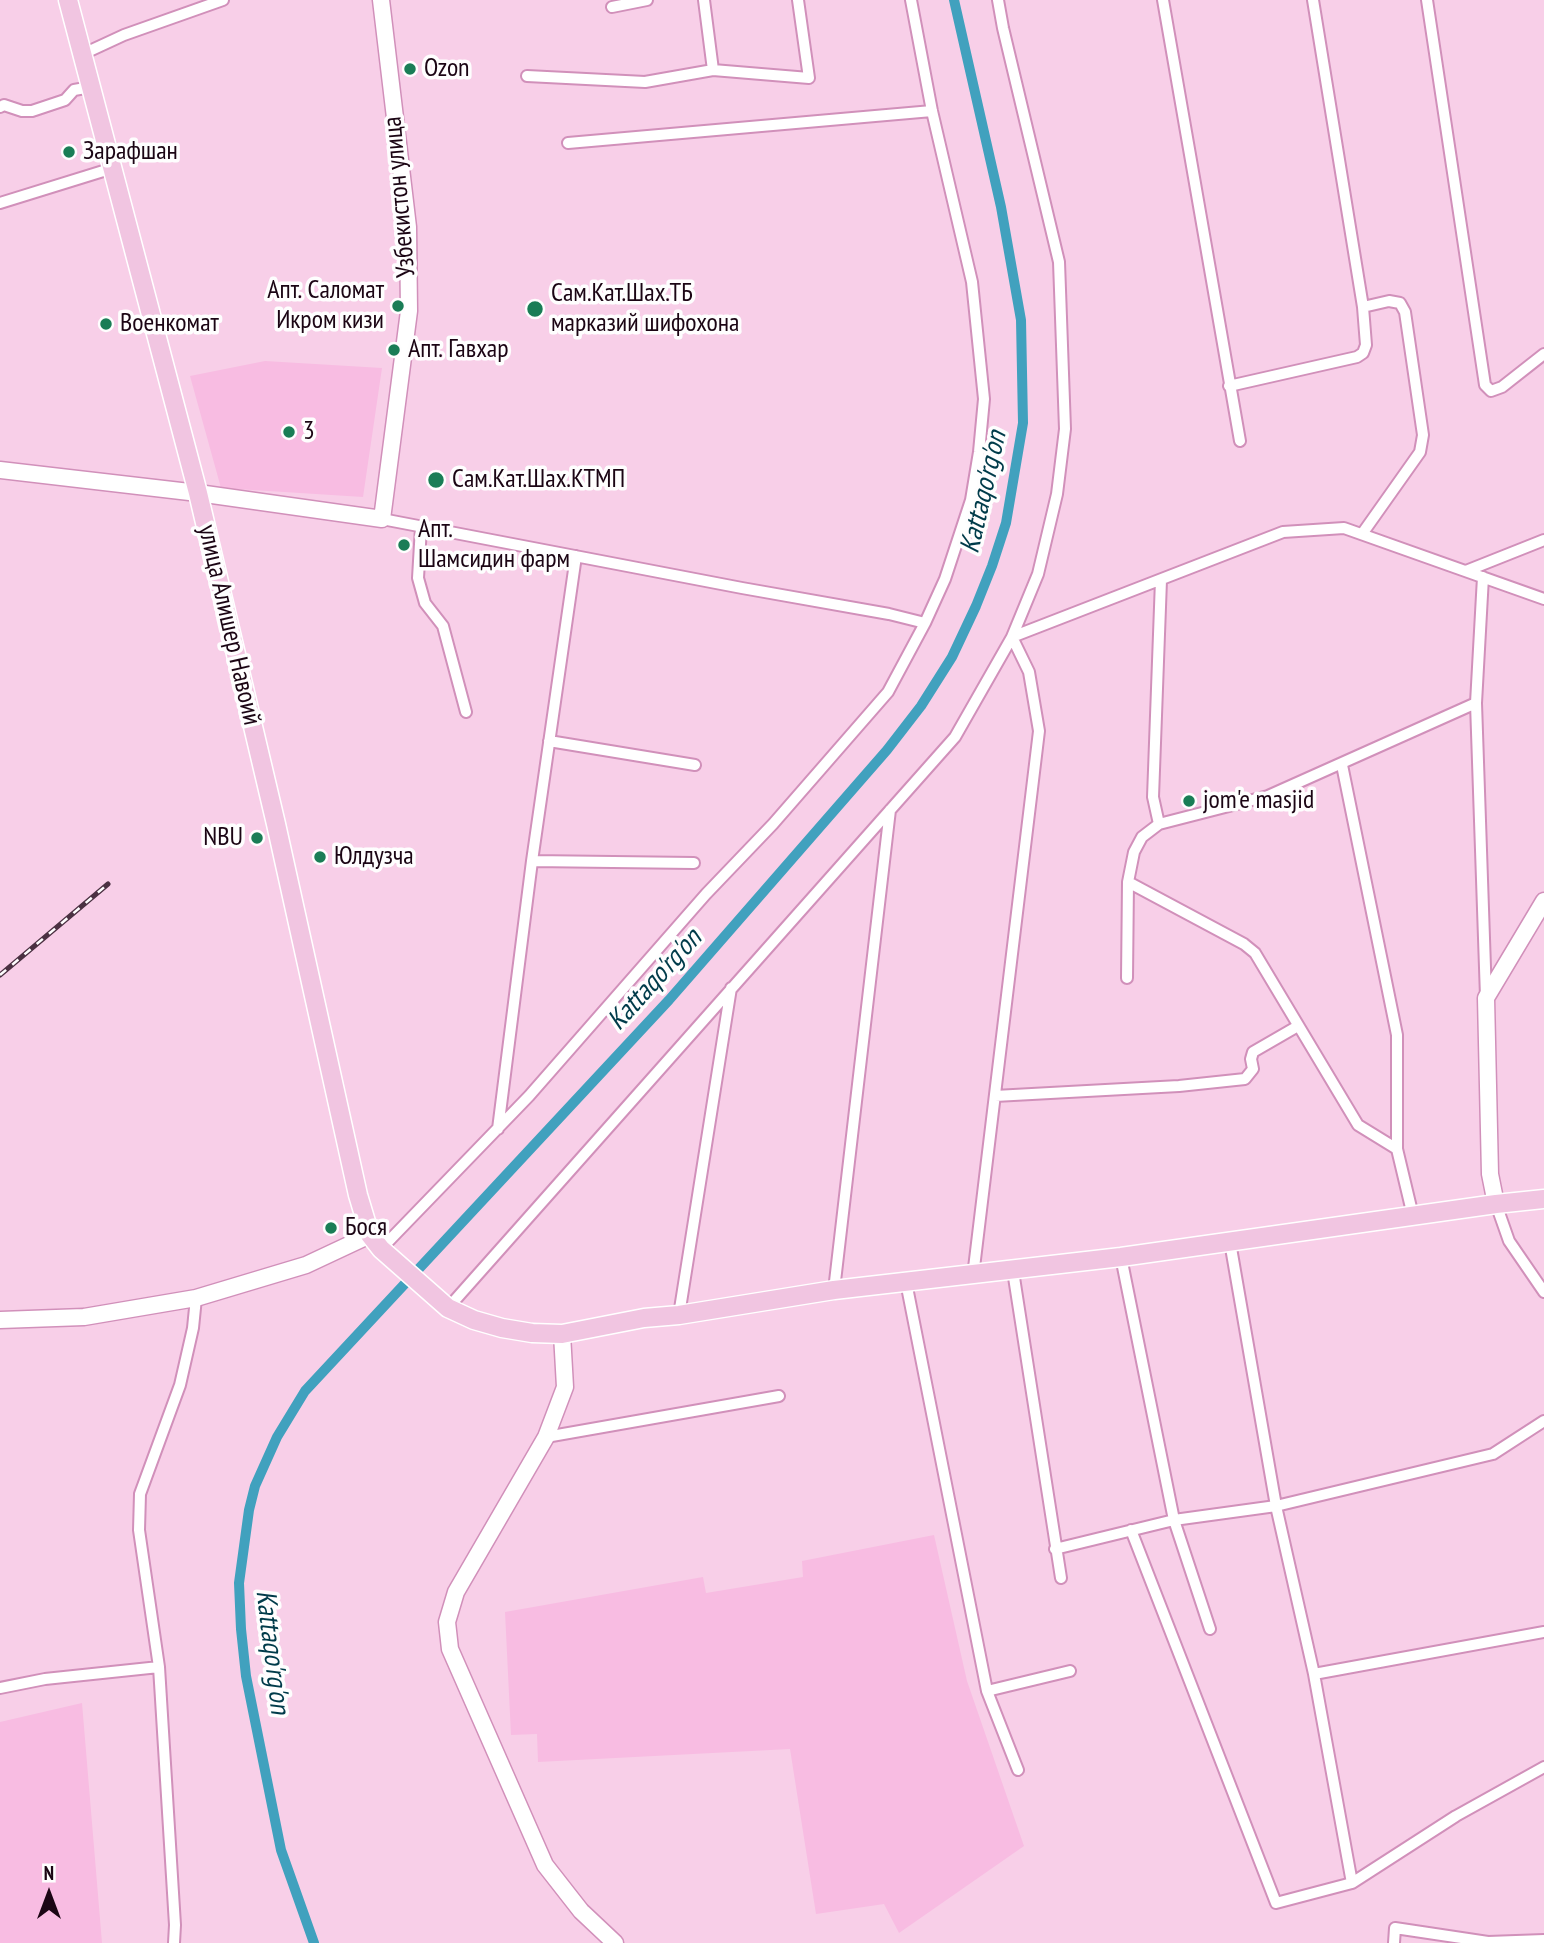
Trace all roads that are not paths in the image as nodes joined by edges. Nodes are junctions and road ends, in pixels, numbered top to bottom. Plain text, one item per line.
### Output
1 (68, 0) edge
2 (223, 0) edge
3 (382, 0) edge
4 (647, 0) edge
5 (704, 0) edge
6 (798, 0) edge
7 (911, 0) edge
8 (998, 0) edge
9 (1163, 0) edge
10 (1313, 0) edge
11 (1427, 0) edge
12 (612, 7) dead end
13 (83, 54) junction
14 (713, 70) junction
15 (527, 76) dead end
16 (91, 87) junction
17 (0, 107) edge
18 (932, 111) junction
19 (568, 143) dead end
20 (113, 168) junction
21 (0, 204) edge
22 (1363, 307) junction
23 (1544, 354) edge
24 (1229, 386) junction
25 (1240, 441) dead end
26 (0, 470) edge
27 (198, 494) junction
28 (382, 519) junction
29 (421, 527) junction
30 (1363, 534) junction
31 (1544, 540) edge
32 (576, 556) junction
33 (1466, 571) junction
34 (1483, 576) junction
35 (1161, 580) junction
36 (1544, 599) edge
37 (925, 623) junction
38 (1012, 637) junction
39 (1476, 704) junction
40 (466, 712) dead end
41 (549, 741) junction
42 (695, 765) dead end
43 (1342, 765) junction
44 (890, 810) junction
45 (1160, 824) junction
46 (532, 860) junction
47 (694, 863) dead end
48 (1128, 883) junction
49 (1544, 901) edge
50 (1127, 978) dead end
51 (731, 988) junction
52 (1486, 998) junction
53 (1298, 1026) junction
54 (995, 1096) junction
55 (498, 1129) junction
56 (1397, 1149) junction
57 (1544, 1199) edge
58 (1496, 1204) junction
59 (1413, 1216) junction
60 (375, 1242) junction
61 (1230, 1242) junction
62 (1121, 1258) junction
63 (1013, 1271) junction
64 (973, 1276) junction
65 (906, 1282) junction
66 (834, 1290) junction
67 (1544, 1292) edge
68 (196, 1298) junction
69 (448, 1308) junction
70 (679, 1315) junction
71 (0, 1320) edge
72 (562, 1334) junction
73 (779, 1396) dead end
74 (1544, 1421) edge
75 (546, 1437) junction
76 (1276, 1506) junction
77 (1174, 1520) junction
78 (1131, 1530) junction
79 (1055, 1549) junction
80 (1060, 1578) dead end
81 (1210, 1629) dead end
82 (1544, 1632) edge
83 (159, 1667) junction
84 (1070, 1671) dead end
85 (1314, 1674) junction
86 (0, 1688) edge
87 (986, 1690) junction
88 (1544, 1767) edge
89 (1018, 1770) dead end
90 (1352, 1884) junction
91 (1544, 1940) edge
92 (1488, 1942) edge
93 (174, 1943) edge
94 (615, 1943) edge
95 (1394, 1943) edge

1 - 13 main road, улица Алишер Навоий
2 - 13 street
3 - 28 street, Узбекистон улица
4 - 12 street
5 - 14 street
6 - 14 street
7 - 18 street
8 - 38 street
9 - 24 street
10 - 22 street
11 - 23 street
13 - 16 main road, улица Алишер Навоий
14 - 15 street
16 - 17 street
16 - 20 main road, улица Алишер Навоий
18 - 19 street
18 - 37 street
20 - 21 street
20 - 27 main road, улица Алишер Навоий
22 - 24 street
22 - 30 street
24 - 25 street
26 - 27 street
27 - 28 street
27 - 60 main road, улица Алишер Навоий
28 - 29 street
29 - 32 street
29 - 40 street
30 - 33 street
30 - 35 street
31 - 33 street
32 - 37 street
32 - 41 street
33 - 34 street
34 - 36 street
34 - 39 street
35 - 38 street
35 - 45 street
37 - 55 street
38 - 44 street
38 - 54 street
39 - 43 street
39 - 52 street
41 - 42 street
41 - 46 street
43 - 45 street
43 - 56 street
44 - 51 street
44 - 66 street
45 - 48 street
46 - 47 street
46 - 55 street
48 - 50 street
48 - 53 street
49 - 52 street
51 - 69 street
51 - 70 street
52 - 58 street
53 - 54 street
53 - 56 street
54 - 64 street
55 - 60 street
56 - 59 street
57 - 58 main road
58 - 59 main road
58 - 67 street
59 - 61 main road
60 - 68 street
60 - 69 main road
61 - 62 main road
61 - 76 street
62 - 63 main road
62 - 77 street
63 - 64 main road
63 - 79 street
64 - 65 main road
65 - 66 main road
65 - 87 street
66 - 70 main road
68 - 71 street
68 - 83 street
69 - 72 main road
70 - 72 main road
72 - 75 street
73 - 75 street
74 - 76 street
75 - 94 street
76 - 77 street
76 - 85 street
77 - 78 street
77 - 81 street
78 - 79 street
78 - 90 street
79 - 80 street
82 - 85 street
83 - 86 street
83 - 93 street
84 - 87 street
85 - 90 street
87 - 89 street
88 - 90 street
91 - 92 street
92 - 95 street

